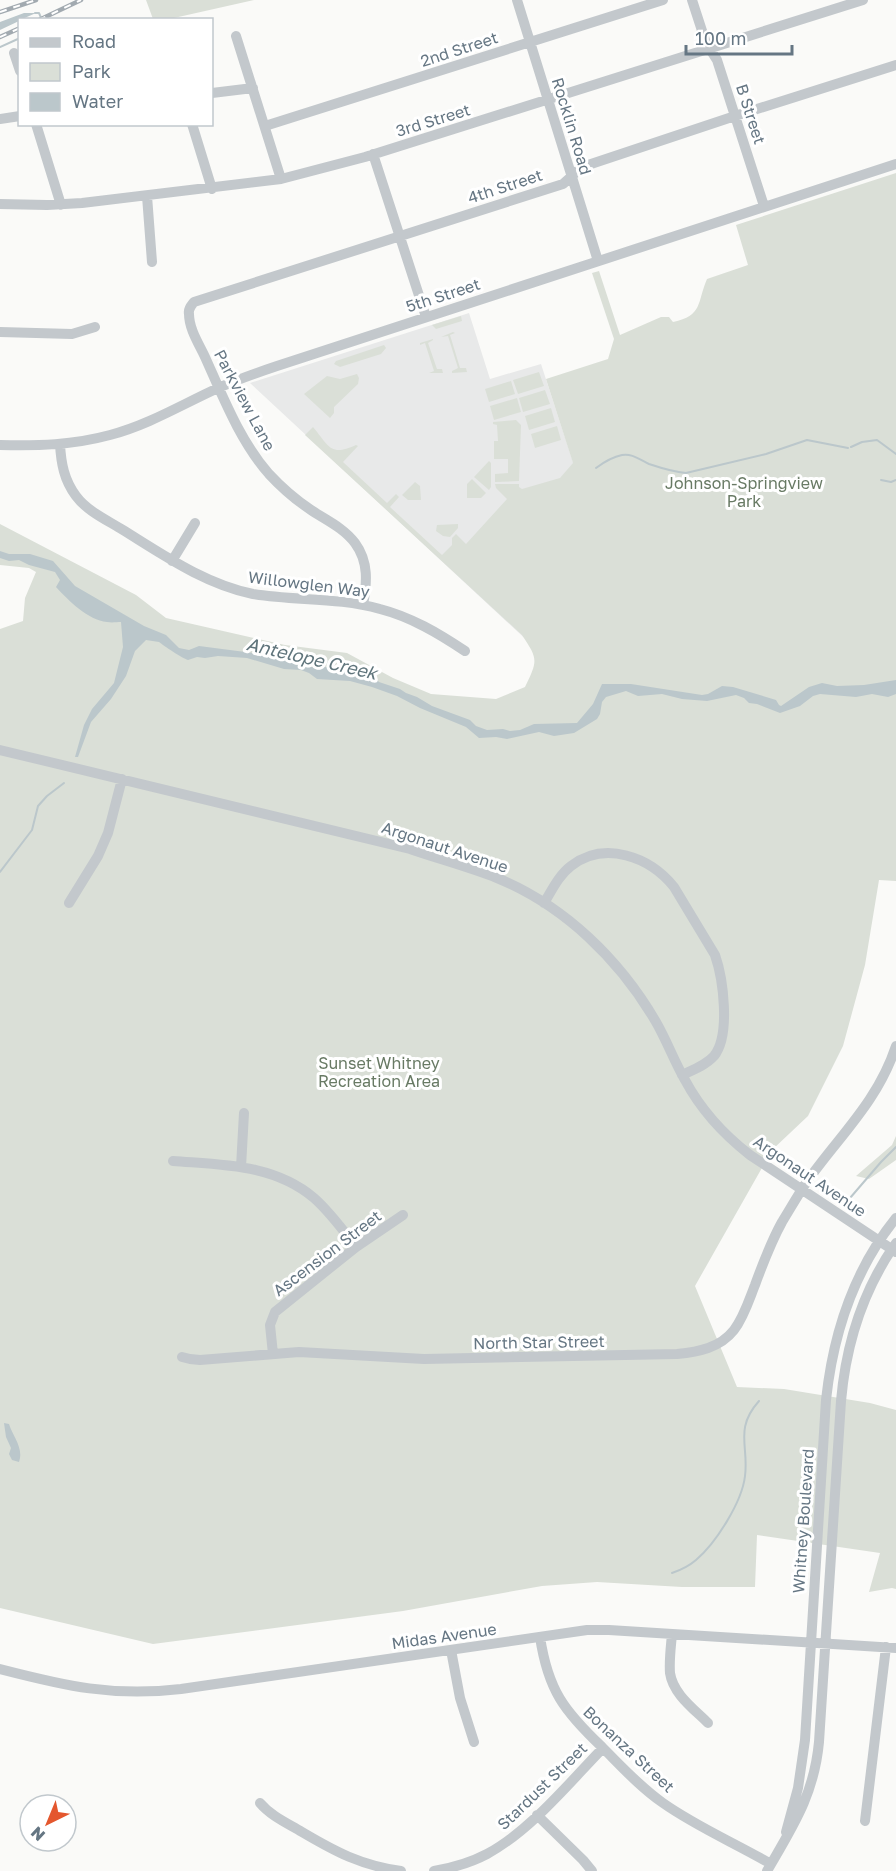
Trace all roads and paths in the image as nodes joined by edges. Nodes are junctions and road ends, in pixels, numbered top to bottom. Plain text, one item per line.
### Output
1 (517, 0) edge
2 (663, 0) edge
3 (692, 0) edge
4 (863, 0) edge
5 (236, 36) dead end
6 (530, 41) junction
7 (711, 49) junction
8 (14, 53) dead end
9 (18, 65) edge
10 (896, 65) edge
11 (253, 88) junction
12 (213, 93) edge
13 (549, 100) junction
14 (18, 116) edge
15 (735, 116) junction
16 (0, 119) edge
17 (37, 126) edge
18 (193, 126) edge
19 (265, 126) junction
20 (373, 154) junction
21 (896, 164) edge
22 (572, 174) junction
23 (281, 179) junction
24 (212, 189) junction
25 (147, 196) junction
26 (0, 204) edge
27 (61, 205) junction
28 (764, 206) junction
29 (399, 236) junction
30 (598, 261) junction
31 (152, 262) dead end
32 (190, 308) joint
33 (426, 317) junction
34 (95, 327) dead end
35 (0, 332) edge
36 (219, 388) junction
37 (60, 444) junction
38 (0, 445) edge
39 (195, 524) dead end
40 (172, 561) junction
41 (363, 605) junction
42 (465, 651) dead end
43 (0, 750) edge
44 (122, 779) junction
45 (69, 903) dead end
46 (544, 903) junction
47 (896, 1046) edge
48 (682, 1075) junction
49 (244, 1113) dead end
50 (173, 1161) dead end
51 (241, 1167) junction
52 (802, 1190) junction
53 (403, 1215) dead end
54 (896, 1218) edge
55 (879, 1241) junction
56 (356, 1247) junction
57 (894, 1248) edge
58 (273, 1354) junction
59 (182, 1357) dead end
60 (672, 1634) junction
61 (540, 1637) junction
62 (811, 1643) junction
63 (825, 1644) junction
64 (891, 1648) edge
65 (451, 1650) junction
66 (0, 1669) edge
67 (708, 1723) dead end
68 (474, 1742) dead end
69 (603, 1748) junction
70 (260, 1803) dead end
71 (537, 1815) junction
72 (865, 1821) dead end
73 (784, 1839) junction
74 (769, 1868) edge
75 (441, 1870) edge
76 (401, 1871) edge
77 (592, 1871) edge

1 - 6 street, Rocklin Road
2 - 6 street, 2nd Street
3 - 7 street, B Street
4 - 7 street, 3rd Street
5 - 11 street
6 - 13 street, Rocklin Road
6 - 19 street, 2nd Street
7 - 13 street, 3rd Street
7 - 15 street, B Street
8 - 9 street
10 - 15 street, 4th Street
11 - 12 street
11 - 19 street
13 - 20 street, 3rd Street
13 - 22 street, Rocklin Road
14 - 16 street
15 - 22 street, 4th Street
15 - 28 street, B Street
17 - 27 street
18 - 24 street
19 - 23 street
20 - 23 street, 3rd Street
20 - 29 street
21 - 28 street, 5th Street
22 - 29 street, 4th Street
22 - 30 street, Rocklin Road
23 - 24 street, 3rd Street
24 - 25 street, 3rd Street
25 - 27 street, 3rd Street
25 - 31 street
26 - 27 street, 3rd Street
28 - 30 street, 5th Street
29 - 32 street, 4th Street
29 - 33 street
30 - 33 street, 5th Street
32 - 36 street, Parkview Lane
33 - 36 street, 5th Street
34 - 35 street
36 - 37 street, 5th Street
36 - 41 street, Parkview Lane
37 - 38 street, 5th Street
37 - 40 street, Willowglen Way
39 - 40 street
40 - 41 street, Willowglen Way
41 - 42 street, Willowglen Way
43 - 44 street, Argonaut Avenue
44 - 45 street
44 - 46 street, Argonaut Avenue
46 - 48 street, Argonaut Avenue
46 - 48 street
47 - 52 street, North Star Street
48 - 52 street, Argonaut Avenue
49 - 51 street
50 - 51 street
51 - 56 street
52 - 55 street, Argonaut Avenue
52 - 58 street, North Star Street
53 - 56 street, Ascension Street
54 - 55 street, Whitney Boulevard
55 - 57 street, Argonaut Avenue
55 - 62 street, Whitney Boulevard
56 - 58 street, Ascension Street
57 - 63 street, Whitney Boulevard
58 - 59 street, North Star Street
60 - 61 street, Midas Avenue
60 - 62 street, Midas Avenue
60 - 67 street
61 - 65 street, Midas Avenue
61 - 69 street, Bonanza Street
62 - 63 street, Midas Avenue
62 - 73 street, Whitney Boulevard
63 - 64 street, Midas Avenue
63 - 73 street, Whitney Boulevard
64 - 72 street
65 - 66 street, Midas Avenue
65 - 68 street
69 - 71 street, Stardust Street
69 - 74 street, Bonanza Street
70 - 76 street
71 - 75 street, Stardust Street
71 - 77 street
73 - 74 street, Whitney Boulevard

